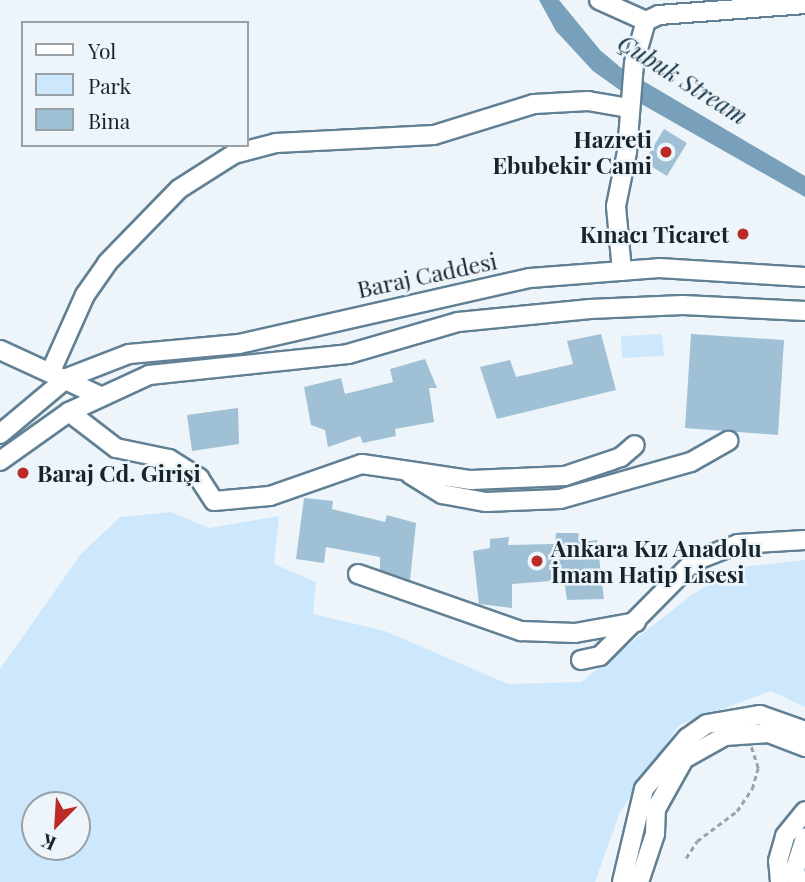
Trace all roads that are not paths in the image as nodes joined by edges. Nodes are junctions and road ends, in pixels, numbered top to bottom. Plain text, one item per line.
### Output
1 (599, 0) edge
2 (805, 4) edge
3 (646, 21) junction
4 (629, 105) junction
5 (622, 271) junction
6 (805, 277) edge
7 (805, 311) edge
8 (0, 350) edge
9 (59, 375) junction
10 (102, 397) junction
11 (69, 412) junction
12 (0, 434) edge
13 (728, 441) dead end
14 (635, 445) dead end
15 (0, 461) edge
16 (404, 470) junction
17 (805, 540) edge
18 (358, 574) dead end
19 (636, 622) junction
20 (581, 660) dead end
21 (805, 731) edge
22 (805, 747) edge
23 (805, 811) edge
24 (805, 838) edge
25 (622, 882) edge
26 (639, 882) edge
27 (780, 882) edge
28 (798, 882) edge

1 - 3 street
2 - 3 street
3 - 4 street
4 - 5 street
4 - 9 street
5 - 6 street, Baraj Caddesi
5 - 9 street, Baraj Caddesi
7 - 10 street
8 - 9 street
9 - 10 street
9 - 12 street
10 - 11 street
11 - 15 street
11 - 16 street
13 - 16 street
14 - 16 street
17 - 19 street
18 - 19 street
19 - 20 street
21 - 25 street
22 - 26 street
23 - 27 street
24 - 28 street

